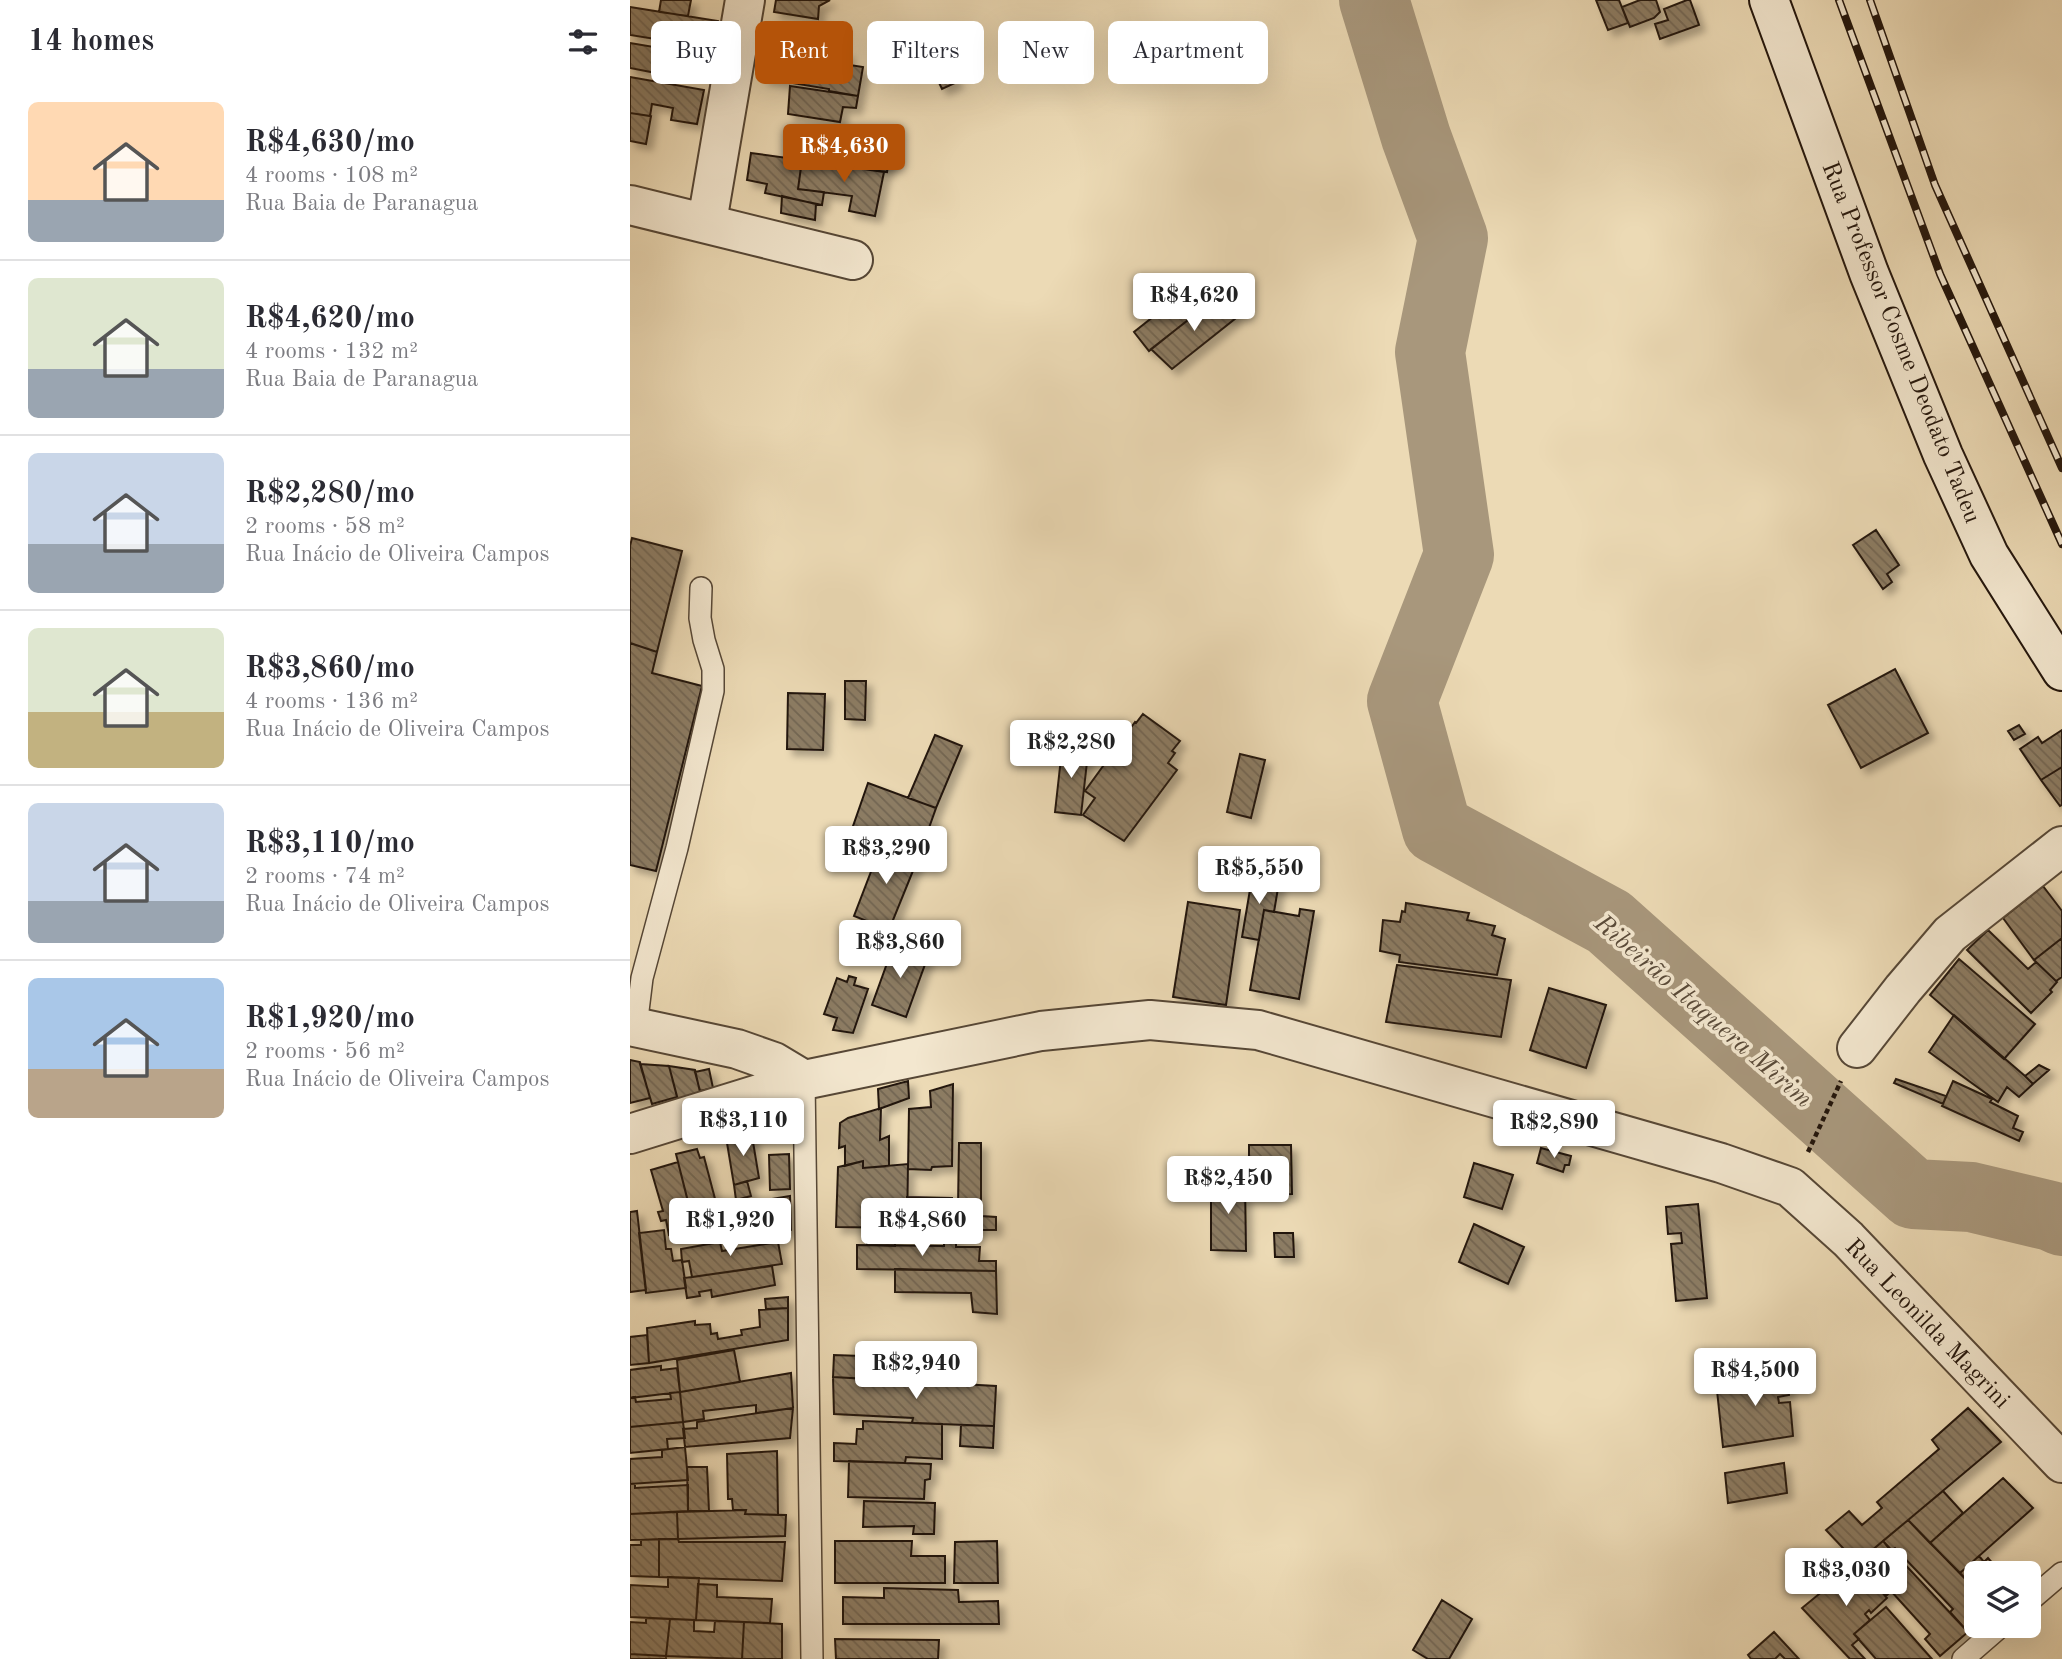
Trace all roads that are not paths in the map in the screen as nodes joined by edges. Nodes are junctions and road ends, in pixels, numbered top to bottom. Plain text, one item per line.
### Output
1 (745, 0) edge
2 (1769, 0) edge
3 (630, 205) edge
4 (707, 222) junction
5 (853, 260) dead end
6 (701, 588) dead end
7 (2062, 671) edge
8 (2062, 846) edge
9 (633, 1027) edge
10 (1849, 1063) road end
11 (804, 1080) junction
12 (630, 1135) edge
13 (2062, 1463) edge
14 (2062, 1573) edge
15 (2041, 1591) edge
16 (1987, 1638) edge
17 (812, 1659) edge
18 (1963, 1659) edge

1 - 4 street
2 - 7 street, Rua Professor Cosme Deodato Tadeu
3 - 4 street
4 - 5 street
6 - 9 lane
8 - 10 street
9 - 11 street
11 - 12 street
11 - 13 street, Rua Leonilda Magrini
11 - 17 lane
14 - 15 lane
16 - 18 lane

